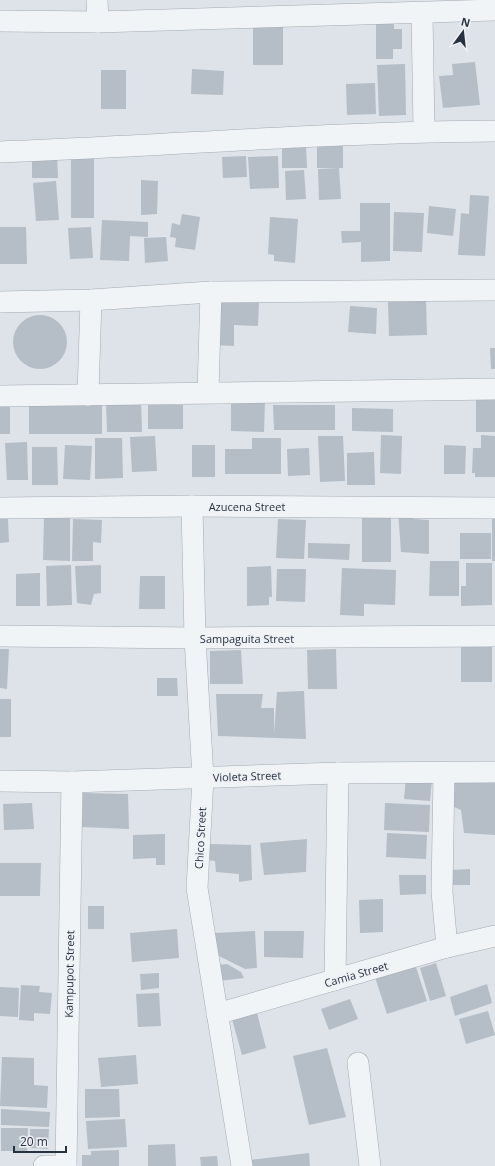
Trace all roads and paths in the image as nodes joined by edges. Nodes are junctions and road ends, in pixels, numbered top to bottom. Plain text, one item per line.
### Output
1 (97, 0) edge
2 (495, 10) edge
3 (422, 13) junction
4 (0, 21) edge
5 (98, 22) junction
6 (424, 131) junction
7 (495, 131) edge
8 (0, 152) edge
9 (495, 290) edge
10 (211, 292) junction
11 (91, 300) junction
12 (0, 302) edge
13 (495, 389) edge
14 (208, 392) junction
15 (88, 395) junction
16 (0, 396) edge
17 (192, 506) junction
18 (0, 508) edge
19 (495, 508) edge
20 (0, 636) edge
21 (495, 636) edge
22 (195, 638) junction
23 (444, 772) junction
24 (495, 772) edge
25 (338, 773) junction
26 (203, 778) junction
27 (0, 781) edge
28 (72, 782) junction
29 (495, 936) edge
30 (447, 947) junction
31 (334, 980) junction
32 (217, 1014) junction
33 (358, 1063) dead end
34 (44, 1166) edge
35 (66, 1166) edge
36 (242, 1166) edge
37 (370, 1166) edge

1 - 5 street
2 - 3 street
3 - 5 street
3 - 6 street
4 - 5 street
6 - 7 street
6 - 8 street
9 - 10 street
10 - 11 street
10 - 14 street
11 - 12 street
11 - 15 street
13 - 14 street
14 - 15 street
15 - 16 street
17 - 18 street, Azucena Street
17 - 19 street, Azucena Street
17 - 22 street, Chico Street
20 - 22 street, Sampaguita Street
21 - 22 street, Sampaguita Street
22 - 26 street, Chico Street
23 - 24 street, Violeta Street
23 - 25 street, Violeta Street
23 - 30 street
25 - 26 street, Violeta Street
25 - 31 street
26 - 28 street, Violeta Street
26 - 32 street, Chico Street
27 - 28 street, Violeta Street
28 - 35 street, Kampupot Street
29 - 30 street, Camia Street
30 - 31 street, Camia Street
31 - 32 street, Camia Street
32 - 36 street, Chico Street
33 - 37 street
34 - 35 street

